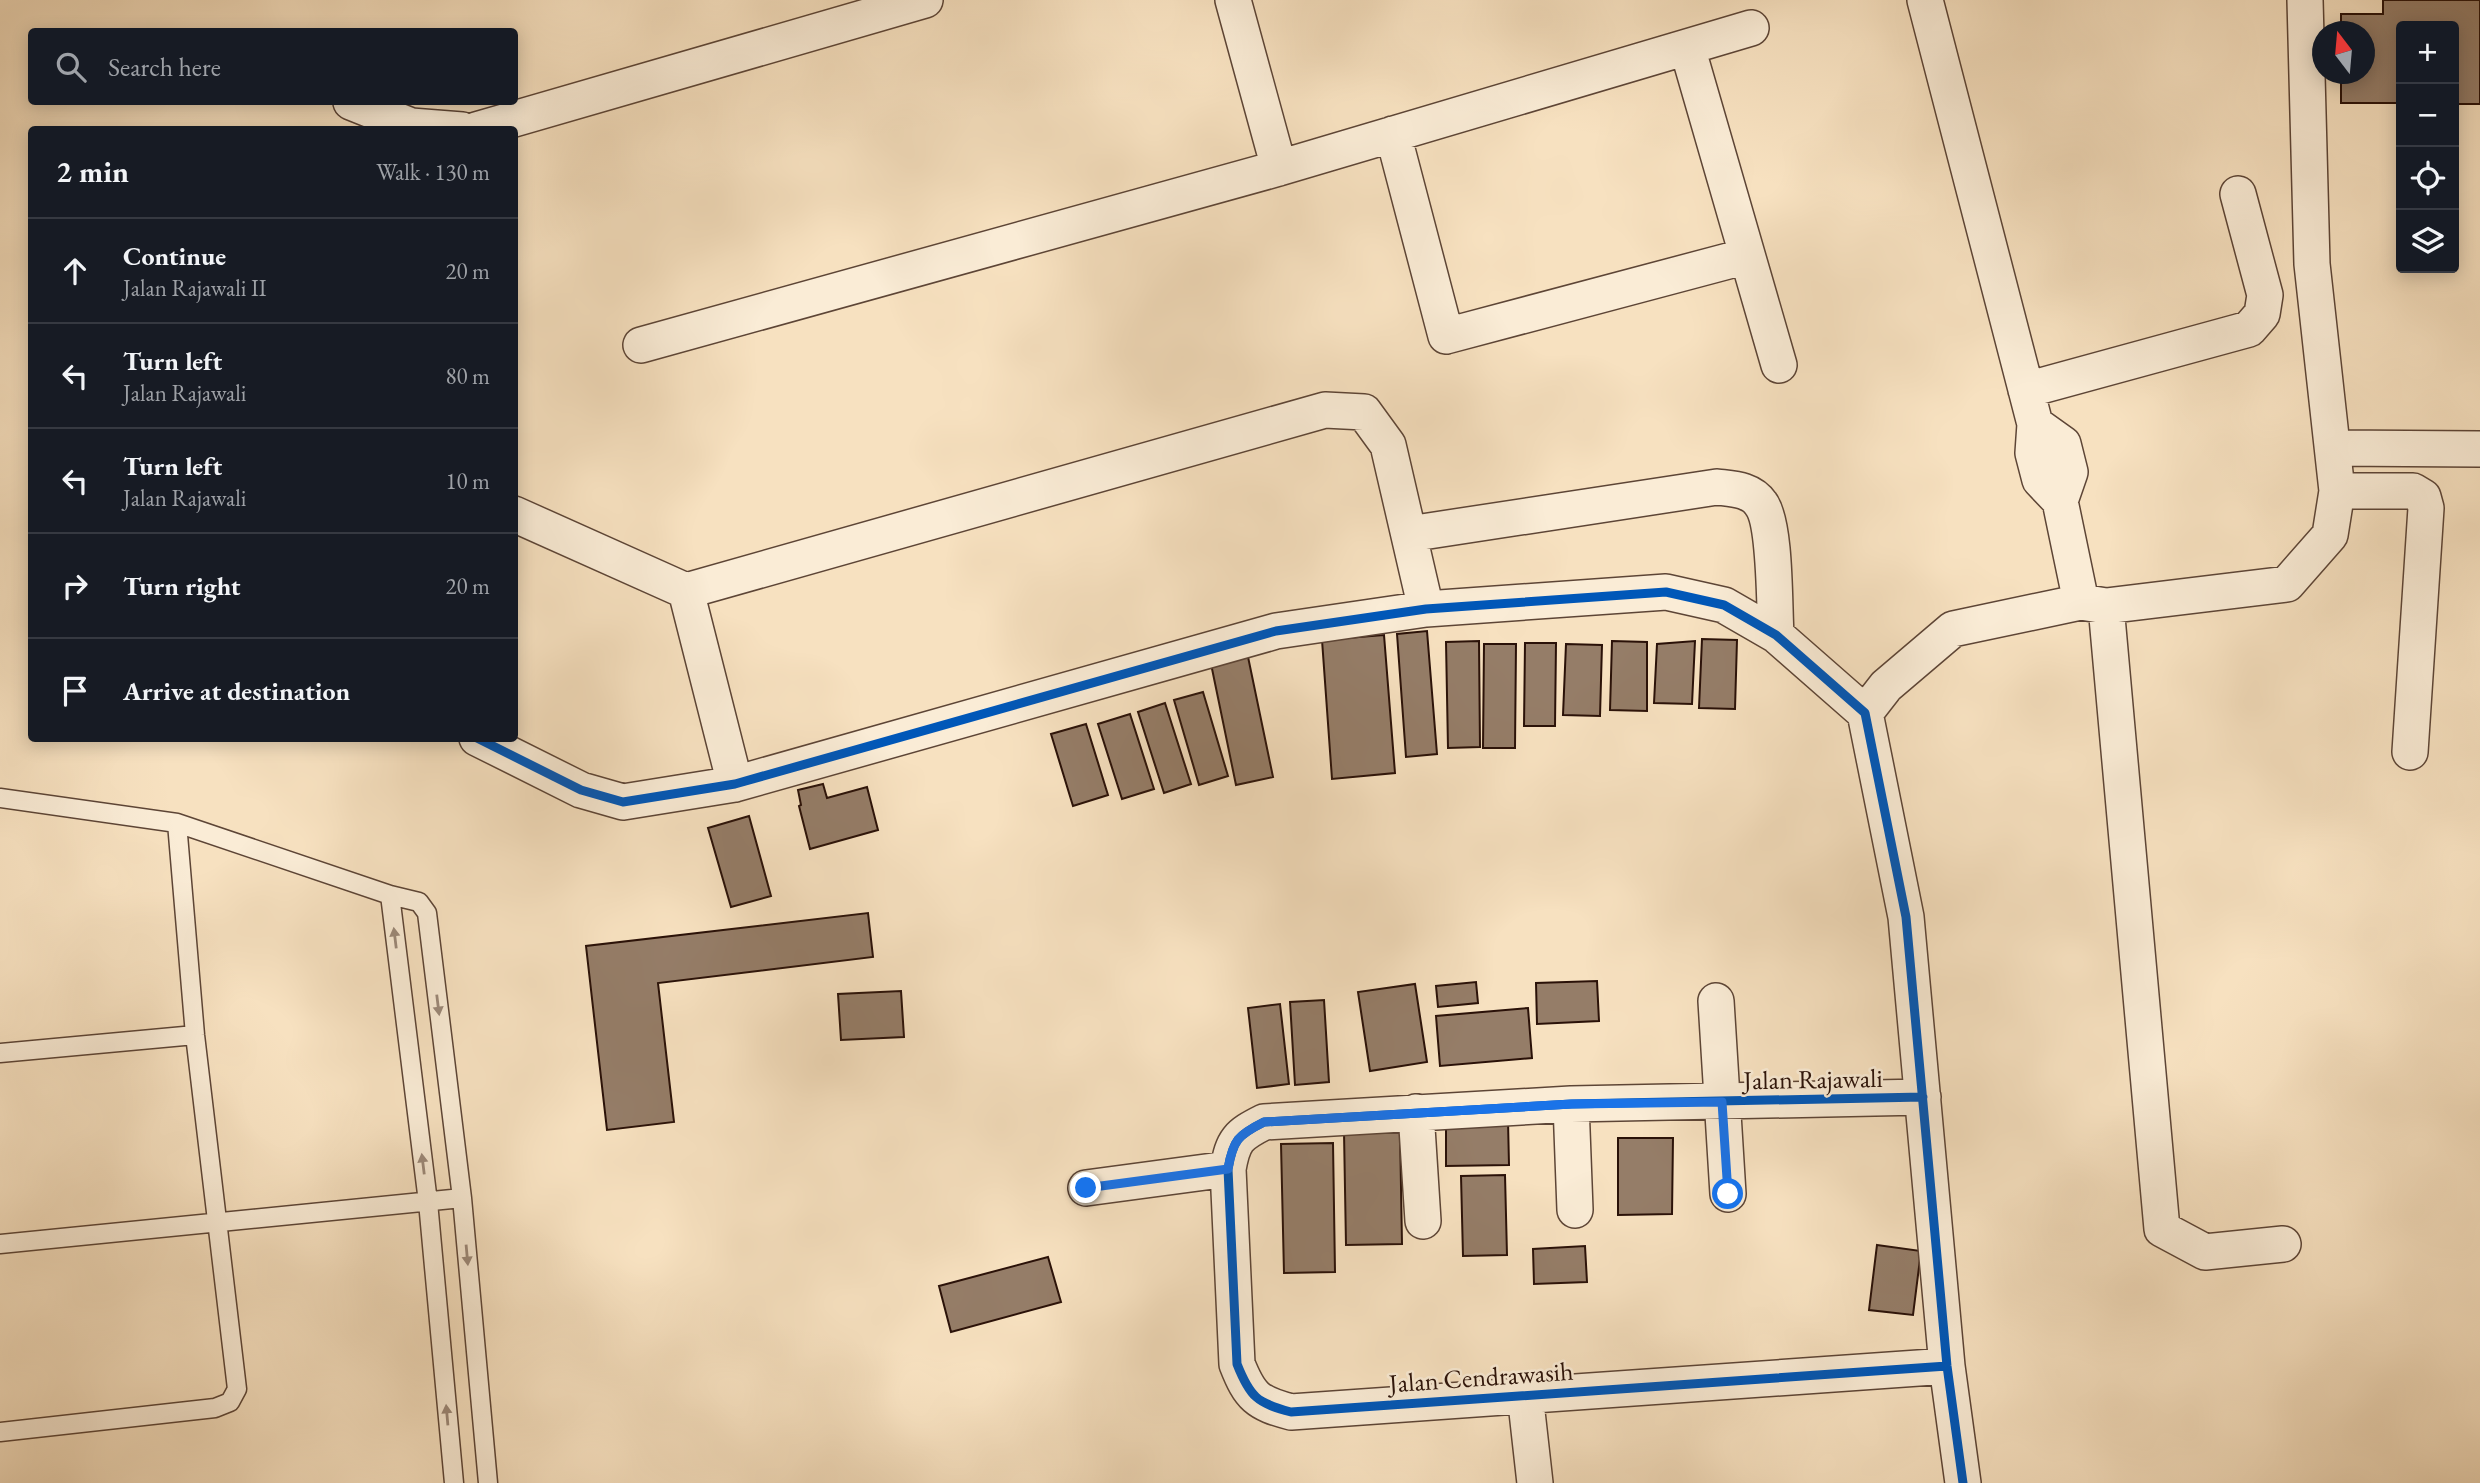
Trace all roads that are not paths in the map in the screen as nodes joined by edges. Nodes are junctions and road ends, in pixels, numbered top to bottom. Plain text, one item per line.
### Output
1 (925, 0) edge
2 (1233, 0) edge
3 (1925, 0) edge
4 (2305, 0) edge
5 (1751, 28) dead end
6 (1687, 47) junction
7 (358, 105) edge
8 (411, 126) edge
9 (491, 126) edge
10 (1393, 134) junction
11 (1279, 168) junction
12 (2238, 194) dead end
13 (1747, 256) junction
14 (641, 345) dead end
15 (1779, 365) dead end
16 (2026, 390) junction
17 (2333, 448) junction
18 (2480, 449) edge
19 (2337, 491) junction
20 (518, 516) edge
21 (1409, 534) junction
22 (685, 592) junction
23 (2094, 604) junction
24 (1426, 609) junction
25 (1776, 635) junction
26 (1865, 713) junction
27 (485, 742) edge
28 (2410, 752) dead end
29 (735, 784) junction
30 (0, 798) edge
31 (177, 823) junction
32 (390, 895) junction
33 (1716, 1001) dead end
34 (195, 1035) junction
35 (0, 1053) edge
36 (1923, 1097) junction
37 (1722, 1102) junction
38 (1572, 1104) junction
39 (1416, 1112) junction
40 (1228, 1169) junction
41 (1086, 1188) dead end
42 (1728, 1194) dead end
43 (462, 1198) junction
44 (428, 1202) junction
45 (1575, 1210) dead end
46 (215, 1222) junction
47 (1423, 1222) dead end
48 (0, 1244) edge
49 (2283, 1244) dead end
50 (1947, 1366) junction
51 (1525, 1394) junction
52 (0, 1432) edge
53 (454, 1483) edge
54 (488, 1483) edge
55 (1535, 1483) edge
56 (1963, 1483) edge

1 - 9 street
2 - 11 street
3 - 16 street
4 - 17 street
5 - 6 street
6 - 10 street
6 - 13 street
7 - 8 street
10 - 11 street
10 - 13 street
11 - 14 street
12 - 16 street
13 - 15 street
16 - 23 street
17 - 18 street
17 - 19 street
19 - 23 street
19 - 28 street
20 - 22 street
21 - 22 street
21 - 24 street
21 - 25 street
22 - 29 street
23 - 26 street
23 - 49 street
24 - 25 street
24 - 29 street
25 - 26 street
26 - 36 street
27 - 29 street
30 - 31 lane
31 - 32 lane
31 - 34 lane
32 -> 43 lane
44 -> 32 lane
33 - 37 street
34 - 35 lane
34 - 46 lane
36 - 37 street, Jalan Rajawali
36 - 50 street
37 - 38 street, Jalan Rajawali
37 - 42 street
38 - 39 street, Jalan Rajawali
38 - 45 street
39 - 40 street, Jalan Rajawali
39 - 47 street
40 - 41 street
40 - 51 street, Jalan Cendrawasih
43 - 44 lane
43 -> 54 lane
44 - 46 lane
53 -> 44 lane
46 - 48 lane
46 - 52 lane
50 - 51 street, Jalan Cendrawasih
50 - 56 street
51 - 55 street

